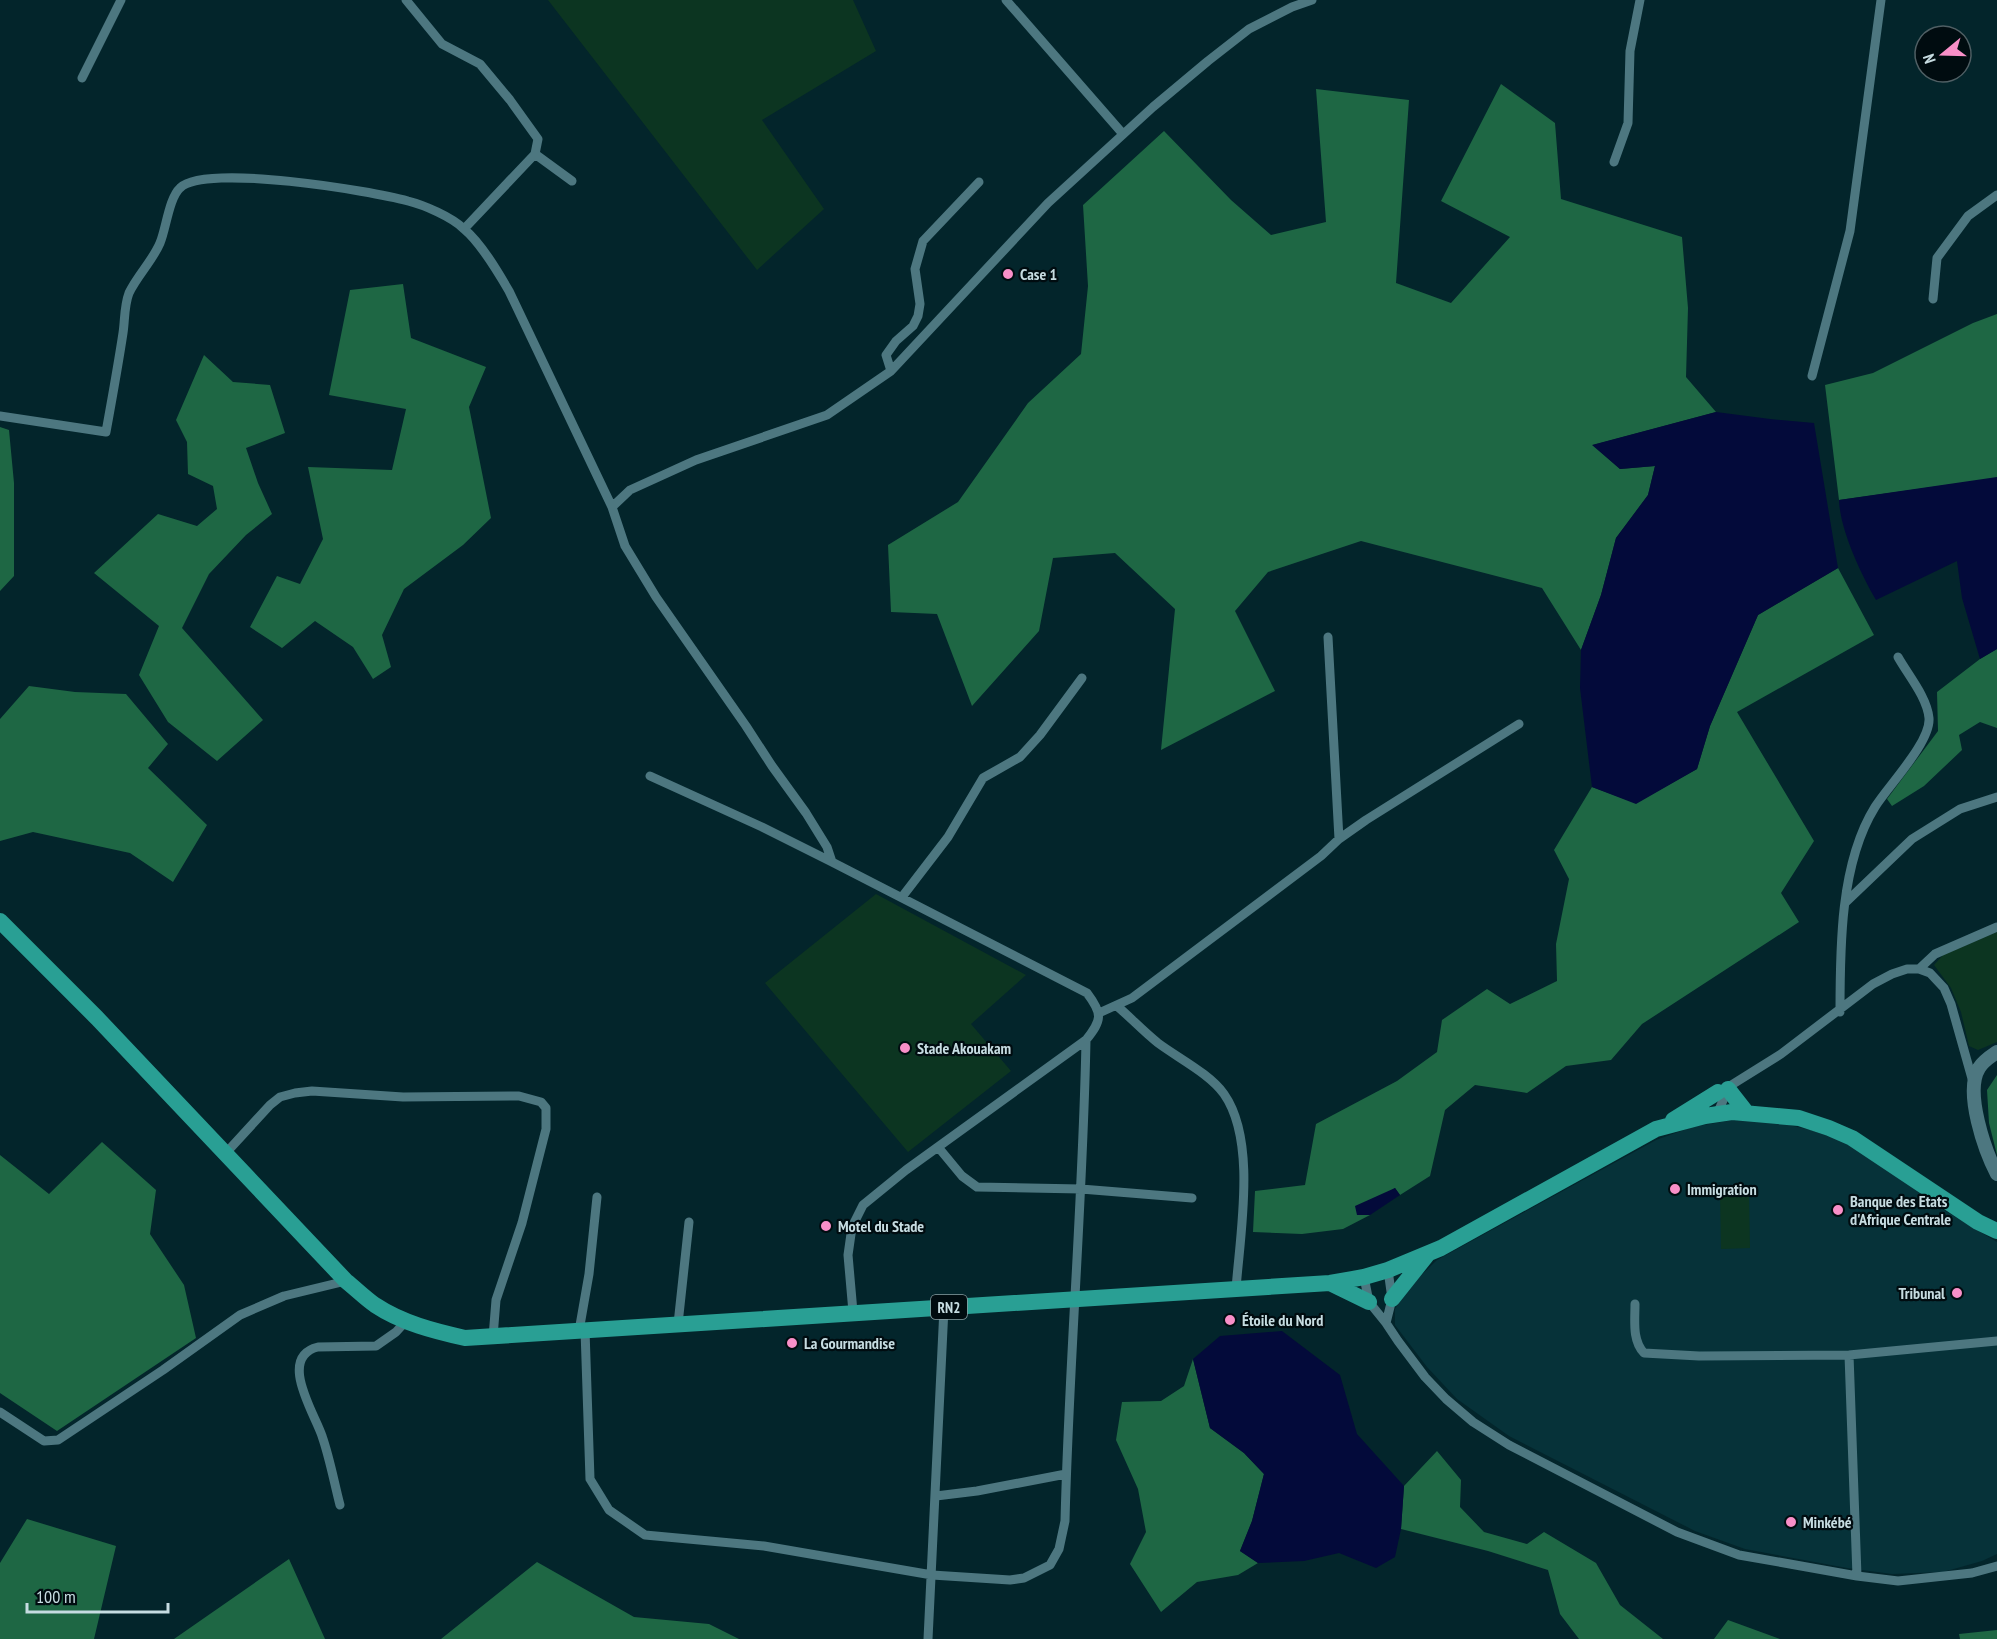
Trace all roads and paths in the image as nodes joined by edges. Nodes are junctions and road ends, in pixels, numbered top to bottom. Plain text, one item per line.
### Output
1 (121, 0) edge
2 (406, 0) edge
3 (1006, 0) edge
4 (1312, 0) edge
5 (1640, 0) edge
6 (1880, 0) edge
7 (82, 78) dead end
8 (1123, 134) junction
9 (535, 154) junction
10 (1614, 162) dead end
11 (572, 181) dead end
12 (979, 182) dead end
13 (1997, 195) edge
14 (464, 228) junction
15 (1933, 299) dead end
16 (891, 371) junction
17 (1812, 376) dead end
18 (0, 416) edge
19 (612, 507) junction
20 (1328, 637) dead end
21 (1898, 657) dead end
22 (1082, 678) dead end
23 (1519, 724) dead end
24 (650, 776) dead end
25 (1997, 797) edge
26 (1339, 839) junction
27 (832, 862) junction
28 (902, 897) junction
29 (1845, 903) junction
30 (0, 921) edge
31 (1997, 927) edge
32 (1919, 969) junction
33 (1117, 1006) junction
34 (1840, 1011) junction
35 (1099, 1013) junction
36 (1086, 1040) junction
37 (1997, 1052) edge
38 (1974, 1087) junction
39 (1725, 1089) junction
40 (1746, 1112) junction
41 (1711, 1115) junction
42 (1656, 1129) junction
43 (938, 1147) junction
44 (225, 1154) junction
45 (1997, 1174) edge
46 (1081, 1189) junction
47 (597, 1197) dead end
48 (1192, 1198) dead end
49 (689, 1222) dead end
50 (1997, 1230) edge
51 (1428, 1253) junction
52 (1388, 1270) junction
53 (1364, 1277) junction
54 (346, 1281) junction
55 (1330, 1283) junction
56 (1236, 1288) junction
57 (1074, 1299) junction
58 (1392, 1299) junction
59 (1369, 1302) junction
60 (1635, 1305) dead end
61 (944, 1308) junction
62 (853, 1312) junction
63 (406, 1321) junction
64 (1386, 1323) junction
65 (678, 1324) junction
66 (582, 1330) junction
67 (493, 1337) junction
68 (1997, 1341) edge
69 (1849, 1355) junction
70 (0, 1412) edge
71 (1066, 1474) junction
72 (936, 1496) junction
73 (340, 1505) dead end
74 (1997, 1566) edge
75 (932, 1575) junction
76 (1857, 1576) junction
77 (928, 1639) edge

1 - 7 street
2 - 9 street
3 - 8 street
4 - 8 street
5 - 10 street
6 - 17 street
8 - 16 street
9 - 11 street
9 - 14 street
12 - 16 street
13 - 15 street
14 - 18 street
14 - 19 street
16 - 19 street
19 - 27 street
20 - 26 street
21 - 29 street
22 - 28 street
23 - 26 street
24 - 27 street
25 - 29 street
26 - 33 street
27 - 28 street
28 - 35 street
29 - 34 street
30 - 44 highway, RN2
31 - 32 street
32 - 34 street
32 - 38 street
33 - 35 street
33 - 56 street
34 - 39 street
35 - 36 street
36 - 43 street
36 - 46 street
37 - 38 street
38 - 45 street
39 - 40 highway
39 - 41 street
39 - 42 highway
40 - 41 highway, RN2
40 - 50 highway, RN2
41 - 42 highway, RN2
42 - 51 highway, RN2
43 - 46 street
43 - 62 street
44 - 54 highway, RN2
44 - 67 street
46 - 48 street
46 - 57 street
47 - 66 street
49 - 65 street
51 - 52 highway, RN2
51 - 58 highway
52 - 53 highway, RN2
52 - 58 street
53 - 55 highway, RN2
53 - 59 street
54 - 63 highway, RN2
54 - 70 street
55 - 56 highway, RN2
55 - 59 highway
56 - 57 highway, RN2
57 - 61 highway, RN2
57 - 71 street
58 - 64 street
59 - 64 street
60 - 69 street
61 - 62 highway, RN2
61 - 72 street
62 - 65 highway, RN2
63 - 67 highway, RN2
63 - 73 street
64 - 76 street
65 - 66 highway, RN2
66 - 67 highway, RN2
66 - 75 street
68 - 69 street
69 - 76 street
71 - 72 street
71 - 75 street
72 - 75 street
74 - 76 street
75 - 77 street

